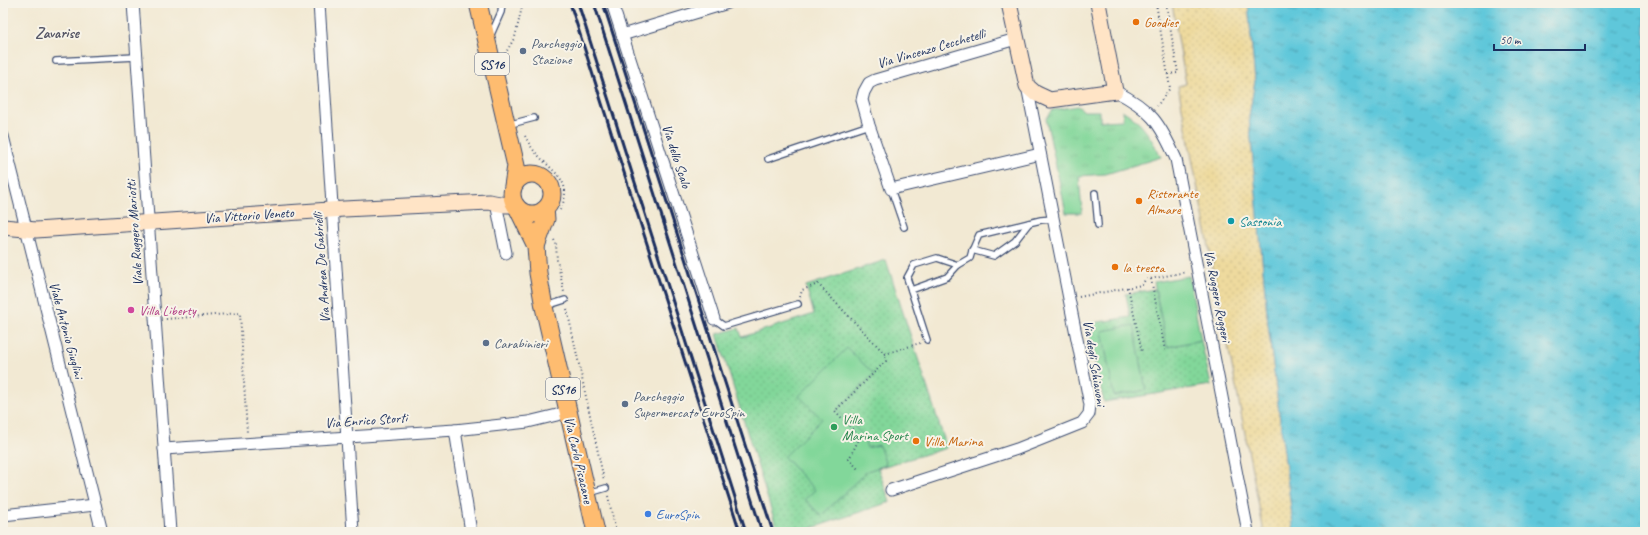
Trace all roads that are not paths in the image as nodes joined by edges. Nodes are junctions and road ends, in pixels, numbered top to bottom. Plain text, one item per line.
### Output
1 (133, 3) edge
2 (318, 3) edge
3 (478, 3) edge
4 (502, 3) edge
5 (612, 3) edge
6 (728, 3) edge
7 (1009, 3) edge
8 (1098, 3) edge
9 (622, 35) junction
10 (1016, 39) junction
11 (487, 44) junction
12 (136, 56) junction
13 (56, 61) dead end
14 (1027, 86) junction
15 (1115, 91) junction
16 (534, 118) dead end
17 (507, 125) junction
18 (869, 125) junction
19 (3, 136) edge
20 (1040, 154) junction
21 (768, 159) dead end
22 (536, 174) junction
23 (891, 189) junction
24 (1095, 193) dead end
25 (514, 198) junction
26 (496, 203) junction
27 (545, 209) junction
28 (332, 210) junction
29 (1053, 219) junction
30 (148, 222) junction
31 (1029, 223) junction
32 (1098, 225) dead end
33 (3, 227) edge
34 (904, 227) dead end
35 (26, 229) junction
36 (536, 246) junction
37 (972, 250) junction
38 (506, 253) dead end
39 (958, 265) junction
40 (911, 290) junction
41 (565, 300) dead end
42 (798, 304) road end
43 (544, 307) junction
44 (714, 319) joint
45 (927, 340) road end
46 (568, 411) junction
47 (455, 430) junction
48 (347, 437) junction
49 (164, 449) junction
50 (606, 488) dead end
51 (891, 490) dead end
52 (587, 494) junction
53 (95, 505) junction
54 (3, 515) edge
55 (102, 532) edge
56 (170, 532) edge
57 (353, 532) edge
58 (471, 532) edge
59 (596, 532) edge
60 (1248, 532) edge

1 - 12 street, Viale Ruggero Mariotti
2 - 28 street, Via Andrea De Gabrielli
3 - 11 main road, Via Carlo Pisacane / SS16
4 - 11 lane
5 - 9 street, Via dello Scalo
6 - 9 street
7 - 10 street
8 - 15 street
9 - 44 street, Via dello Scalo
10 - 14 street
10 - 18 street, Via Vincenzo Cecchetelli
11 - 17 main road, Via Carlo Pisacane / SS16
12 - 13 lane
12 - 30 street, Viale Ruggero Mariotti
14 - 15 street
14 - 20 street, Via degli Schiavoni
15 - 60 street, Via Ruggero Ruggeri
16 - 17 lane
17 - 22 main road, Via Carlo Pisacane / SS16
17 - 25 main road, Via Carlo Pisacane / SS16
18 - 21 lane
18 - 23 street, Via Vincenzo Cecchetelli
19 - 35 street, Viale Antonio Giuglini
20 - 23 street
20 - 29 street, Via degli Schiavoni
22 - 25 main road
22 - 27 main road, Via Carlo Pisacane / SS16
23 - 34 lane
24 - 32 lane
25 - 26 street
25 - 27 main road
25 - 36 main road, Via Carlo Pisacane / SS16
26 - 28 street, Via Vittorio Veneto
26 - 38 street
27 - 36 main road, Via Carlo Pisacane / SS16
28 - 30 street, Via Vittorio Veneto
28 - 48 street, Via Andrea De Gabrielli
29 - 31 lane
29 - 51 street, Via degli Schiavoni
30 - 35 street, Via Vittorio Veneto
30 - 49 street, Viale Ruggero Mariotti
31 - 37 lane
31 - 37 lane
33 - 35 street, Via Vittorio Veneto
35 - 53 street, Viale Antonio Giuglini
36 - 43 main road, Via Carlo Pisacane / SS16
37 - 39 lane
39 - 40 lane
39 - 40 lane
40 - 45 lane
41 - 43 lane
42 - 44 lane
43 - 46 main road, Via Carlo Pisacane / SS16
46 - 47 street, Via Enrico Storti
46 - 52 main road, Via Carlo Pisacane / SS16
47 - 48 street, Via Enrico Storti
47 - 58 street
48 - 49 street, Via Enrico Storti
48 - 57 street, Via Andrea De Gabrielli
49 - 56 street, Viale Ruggero Mariotti
50 - 52 lane
52 - 59 main road, Via Carlo Pisacane / SS16
53 - 54 street
53 - 55 street, Viale Antonio Giuglini

